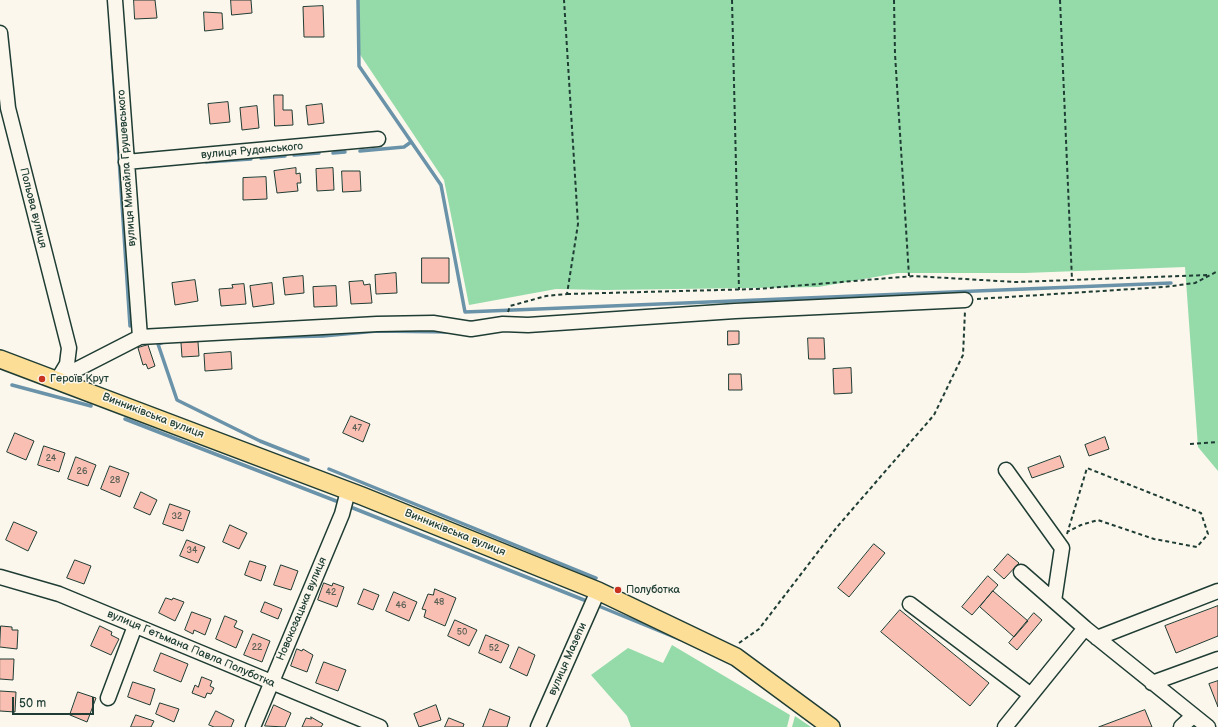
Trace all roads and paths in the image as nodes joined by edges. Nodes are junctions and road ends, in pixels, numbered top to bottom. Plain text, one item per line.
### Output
1 (115, 0) edge
2 (564, 0) edge
3 (732, 0) edge
4 (894, 0) edge
5 (1060, 0) edge
6 (0, 33) edge
7 (378, 139) dead end
8 (126, 162) junction
9 (1218, 271) edge
10 (1212, 275) junction
11 (909, 276) junction
12 (1072, 280) junction
13 (739, 290) junction
14 (567, 294) junction
15 (965, 300) junction
16 (502, 324) junction
17 (140, 337) junction
18 (0, 359) edge
19 (58, 379) junction
20 (1218, 442) edge
21 (1190, 444) dead end
22 (1006, 470) dead end
23 (348, 491) junction
24 (1067, 532) junction
25 (1062, 548) junction
26 (1021, 572) dead end
27 (0, 577) edge
28 (598, 591) junction
29 (1218, 591) edge
30 (1054, 601) junction
31 (910, 604) dead end
32 (136, 626) junction
33 (1085, 628) junction
34 (1097, 638) junction
35 (725, 652) junction
36 (1218, 660) edge
37 (271, 682) junction
38 (1152, 683) junction
39 (1031, 695) junction
40 (108, 698) dead end
41 (1194, 716) junction
42 (253, 727) edge
43 (380, 727) edge
44 (538, 727) edge
45 (832, 727) edge
46 (1005, 727) edge
47 (1181, 727) edge
48 (1208, 727) edge

1 - 8 street, вулиця Михайла Грушевського
2 - 14 path
3 - 13 path
4 - 11 path
5 - 12 path
6 - 19 street, Польова вулиця
7 - 8 street, вулиця Руданського
8 - 17 street, вулиця Михайла Грушевського
9 - 10 path
10 - 12 path
10 - 15 path
11 - 12 path
11 - 13 path
13 - 14 path
14 - 16 path
15 - 16 street
15 - 35 path
16 - 17 street
17 - 19 street
18 - 19 main road, Винниківська вулиця
19 - 23 main road, Винниківська вулиця
20 - 21 path
22 - 25 street
23 - 28 main road, Винниківська вулиця
23 - 37 street, Новокозацька вулиця
24 - 24 path
24 - 25 path
25 - 30 street
26 - 30 street
27 - 32 street, вулиця Гетьмана Павла Полуботка
28 - 35 main road, Винниківська вулиця
28 - 44 street, вулиця Мазепи
29 - 34 street
30 - 33 street
31 - 39 street
32 - 37 street, вулиця Гетьмана Павла Полуботка
32 - 40 street
33 - 34 street
33 - 39 street
34 - 38 street
35 - 45 main road, Винниківська вулиця
36 - 38 street
37 - 42 street, Новокозацька вулиця
37 - 43 street, вулиця Гетьмана Павла Полуботка
38 - 41 street
39 - 46 street
41 - 47 street
41 - 48 street

